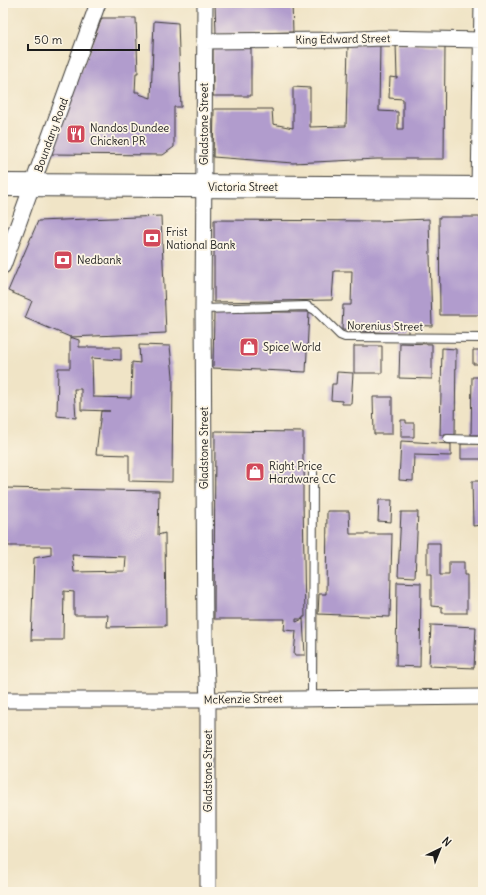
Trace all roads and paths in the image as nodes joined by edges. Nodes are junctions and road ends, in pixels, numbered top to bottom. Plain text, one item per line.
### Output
1 (98, 3) edge
2 (205, 3) edge
3 (482, 3) edge
4 (482, 40) edge
5 (204, 41) junction
6 (3, 185) edge
7 (33, 185) junction
8 (203, 187) junction
9 (481, 188) edge
10 (3, 266) edge
11 (203, 309) junction
12 (483, 338) edge
13 (448, 440) dead end
14 (483, 440) edge
15 (313, 473) dead end
16 (483, 697) edge
17 (312, 698) junction
18 (3, 700) edge
19 (208, 700) junction
20 (208, 892) edge

1 - 7 street, Boundary Road
2 - 5 street, Gladstone Street
3 - 4 street
4 - 5 street, King Edward Street
4 - 9 street
5 - 8 street, Gladstone Street
6 - 7 main road, Victoria Street
7 - 8 main road, Victoria Street
7 - 10 street, Boundary Road
8 - 9 main road, Victoria Street
8 - 11 street, Gladstone Street
11 - 12 lane, Norenius Street
11 - 19 street, Gladstone Street
13 - 14 lane
15 - 17 lane
16 - 17 street, McKenzie Street
17 - 19 street, McKenzie Street
18 - 19 street, McKenzie Street
19 - 20 street, Gladstone Street

